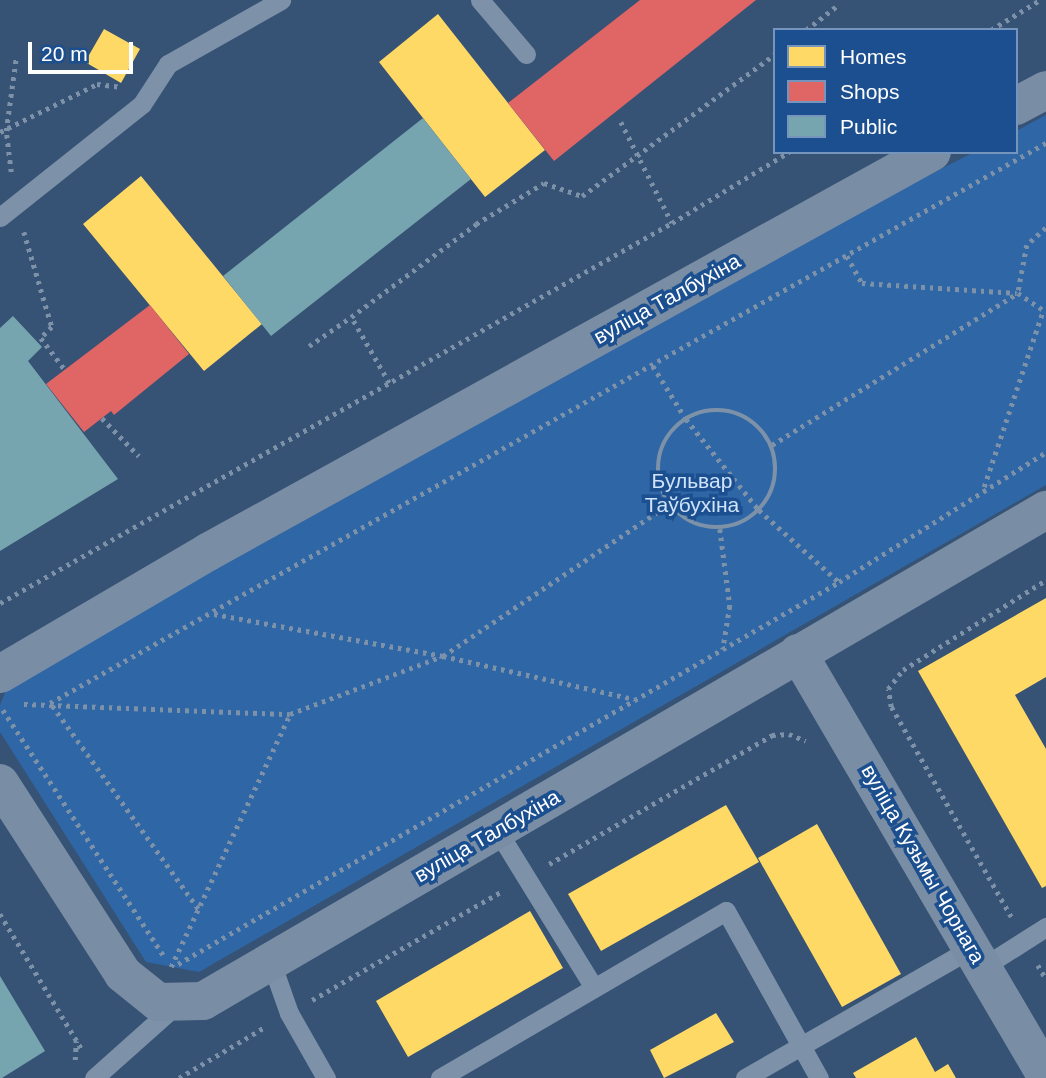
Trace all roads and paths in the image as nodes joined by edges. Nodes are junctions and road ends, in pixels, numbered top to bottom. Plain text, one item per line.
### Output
1 (281, 0) edge
2 (480, 0) edge
3 (1040, 0) edge
4 (837, 6) dead end
5 (809, 28) edge
6 (994, 28) edge
7 (526, 54) dead end
8 (773, 56) edge
9 (16, 58) dead end
10 (1046, 90) edge
11 (1018, 105) edge
12 (621, 122) dead end
13 (0, 132) edge
14 (1046, 143) edge
15 (786, 154) edge
16 (928, 154) edge
17 (640, 157) junction
18 (8, 212) edge
19 (672, 223) junction
20 (1046, 228) edge
21 (847, 256) junction
22 (1018, 293) junction
23 (1045, 312) edge
24 (351, 317) junction
25 (309, 346) dead end
26 (653, 366) junction
27 (65, 370) dead end
28 (389, 383) junction
29 (102, 418) dead end
30 (686, 419) junction
31 (772, 445) junction
32 (1046, 452) edge
33 (139, 456) dead end
34 (984, 488) junction
35 (669, 504) junction
36 (759, 510) junction
37 (1046, 510) edge
38 (720, 528) junction
39 (1046, 580) edge
40 (839, 582) junction
41 (0, 603) edge
42 (214, 614) junction
43 (722, 649) junction
44 (798, 653) junction
45 (443, 656) junction
46 (0, 674) edge
47 (635, 699) junction
48 (50, 703) junction
49 (0, 705) edge
50 (290, 714) junction
51 (772, 735) dead end
52 (0, 783) edge
53 (496, 830) junction
54 (527, 876) junction
55 (198, 909) junction
56 (0, 914) edge
57 (1046, 928) edge
58 (1025, 942) junction
59 (977, 957) junction
60 (271, 962) junction
61 (171, 968) junction
62 (1046, 979) edge
63 (593, 986) junction
64 (176, 1005) junction
65 (289, 1013) junction
66 (801, 1046) junction
67 (97, 1075) edge
68 (1046, 1076) edge
69 (179, 1078) edge
70 (326, 1078) edge
71 (440, 1078) edge
72 (745, 1078) edge
73 (819, 1078) edge

1 - 18 lane
2 - 7 lane
3 - 6 path
4 - 5 path
8 - 17 path
9 - 13 path
10 - 11 main road
12 - 17 path
14 - 21 path
15 - 19 path
16 - 46 main road, вуліца Талбухіна
17 - 19 path
17 - 24 path
18 - 27 path
19 - 28 path
20 - 22 path
21 - 22 path
21 - 26 path
22 - 23 path
22 - 31 path
23 - 34 path
24 - 25 path
24 - 28 path
26 - 30 path
26 - 42 path
28 - 41 path
29 - 33 path
30 - 31 path
30 - 35 path
30 - 36 path
31 - 36 path
32 - 34 path
34 - 40 path
35 - 38 path
35 - 45 path
36 - 38 path
36 - 40 path
37 - 44 main road, вуліца Талбухіна
38 - 43 path
39 - 58 path
40 - 43 path
42 - 45 path
42 - 48 path
43 - 47 path
44 - 53 main road, вуліца Талбухіна
44 - 59 main road, вуліца Кузьмы Чорнага
45 - 47 path
45 - 50 path
47 - 61 path
48 - 49 path
48 - 50 path
48 - 55 path
49 - 61 path
50 - 55 path
51 - 54 path
52 - 64 main road
53 - 54 lane
53 - 60 main road, вуліца Талбухіна
54 - 63 lane
54 - 65 path
55 - 61 path
56 - 67 path
57 - 58 lane
58 - 59 lane
58 - 62 path
59 - 66 lane
59 - 68 main road, вуліца Кузьмы Чорнага
60 - 64 main road, вуліца Талбухіна
60 - 65 lane
63 - 66 lane
63 - 71 lane
64 - 67 lane
65 - 69 path
65 - 70 lane
66 - 72 lane
66 - 73 lane

